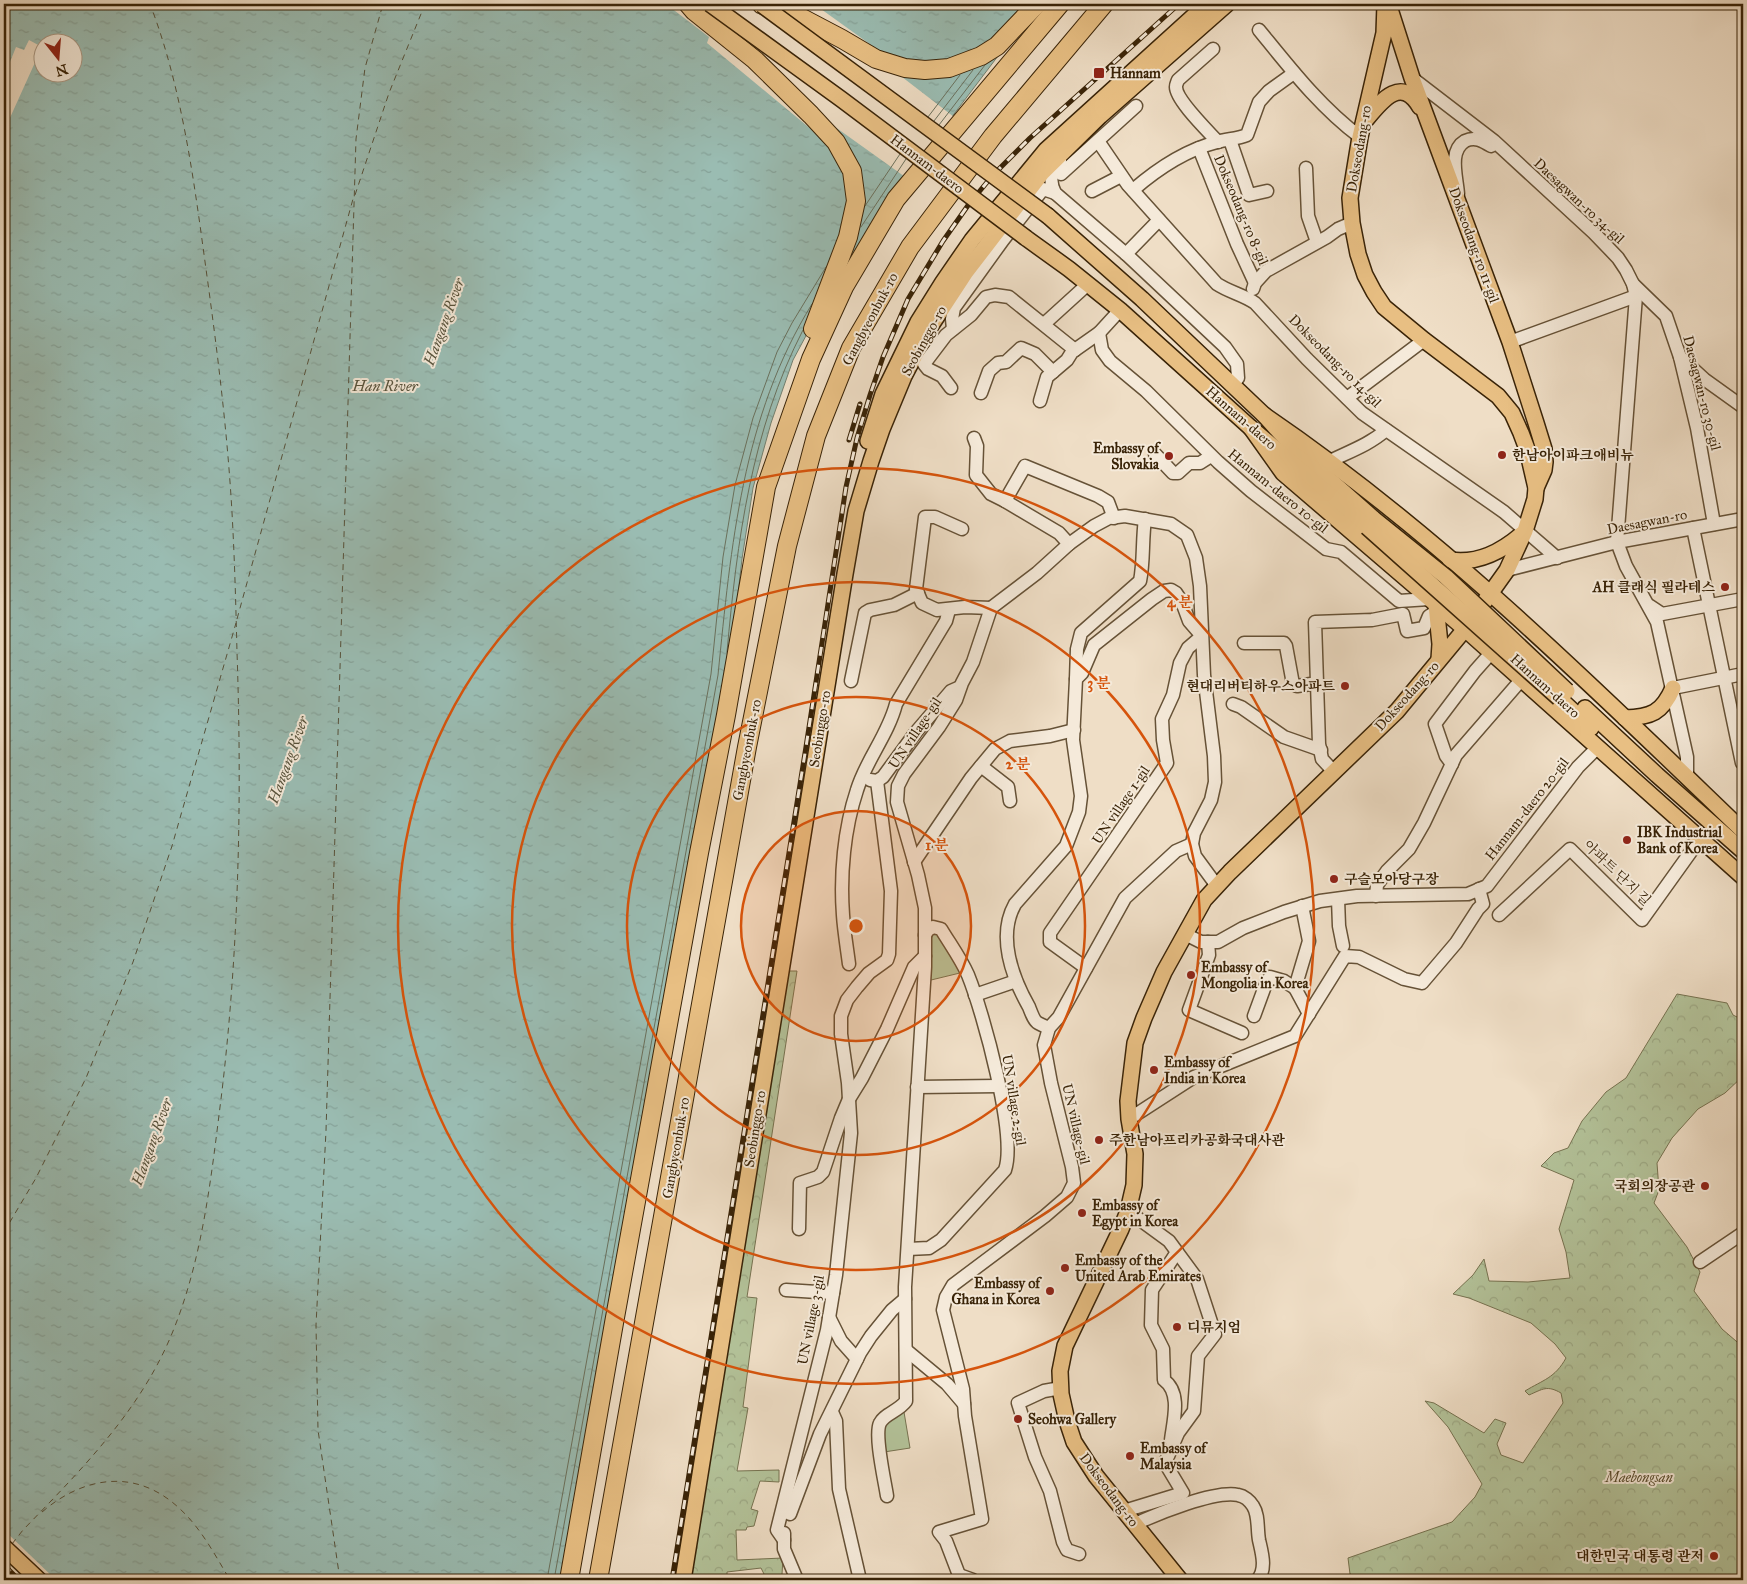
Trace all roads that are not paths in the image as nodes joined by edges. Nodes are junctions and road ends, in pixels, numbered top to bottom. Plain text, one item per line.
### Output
1 (688, 4) edge
2 (710, 4) edge
3 (761, 4) edge
4 (1038, 4) edge
5 (1060, 4) edge
6 (1104, 4) edge
7 (1207, 4) edge
8 (1227, 4) edge
9 (1387, 4) edge
10 (1259, 30) dead end
11 (1212, 49) dead end
12 (1294, 73) junction
13 (1417, 83) junction
14 (1136, 106) dead end
15 (1425, 115) junction
16 (1100, 116) junction
17 (1362, 130) junction
18 (1098, 141) junction
19 (1224, 141) junction
20 (1199, 148) junction
21 (1509, 156) junction
22 (1306, 168) dead end
23 (1061, 174) dead end
24 (1121, 176) junction
25 (1132, 190) junction
26 (1092, 191) dead end
27 (1267, 191) dead end
28 (1055, 192) junction
29 (1458, 201) junction
30 (1159, 220) junction
31 (1352, 223) junction
32 (1317, 242) junction
33 (1126, 254) junction
34 (1255, 283) junction
35 (1088, 284) junction
36 (1634, 290) junction
37 (1250, 299) junction
38 (1120, 310) junction
39 (1044, 324) junction
40 (953, 329) junction
41 (1099, 333) junction
42 (1424, 340) junction
43 (1510, 342) junction
44 (1075, 350) junction
45 (1680, 357) junction
46 (1053, 372) junction
47 (1235, 381) junction
48 (950, 388) dead end
49 (981, 393) dead end
50 (1347, 398) junction
51 (1040, 401) dead end
52 (1743, 407) edge
53 (1264, 415) junction
54 (1251, 428) junction
55 (1386, 430) junction
56 (974, 438) dead end
57 (1155, 454) dead end
58 (1211, 456) junction
59 (1328, 462) junction
60 (766, 487) junction
61 (1536, 488) junction
62 (1005, 501) junction
63 (1114, 518) junction
64 (1743, 518) edge
65 (1144, 519) junction
66 (1370, 523) junction
67 (1714, 524) junction
68 (1693, 528) junction
69 (962, 529) dead end
70 (1525, 531) junction
71 (1617, 542) junction
72 (1069, 544) junction
73 (1557, 558) junction
74 (1450, 560) junction
75 (1507, 570) junction
76 (918, 594) junction
77 (1490, 594) junction
78 (1743, 599) edge
79 (1648, 604) junction
80 (1434, 605) junction
81 (1710, 605) junction
82 (990, 608) junction
83 (949, 610) junction
84 (1465, 629) junction
85 (1535, 634) junction
86 (1202, 636) junction
87 (1244, 643) dead end
88 (1491, 653) junction
89 (1439, 659) junction
90 (1506, 666) junction
91 (1743, 674) edge
92 (1724, 678) junction
93 (1076, 679) junction
94 (1522, 679) junction
95 (851, 680) dead end
96 (1318, 682) junction
97 (960, 687) junction
98 (1673, 688) junction
99 (1563, 695) junction
100 (1233, 704) dead end
101 (1625, 718) junction
102 (1738, 720) edge
103 (1074, 730) junction
104 (1598, 747) junction
105 (1321, 750) junction
106 (1742, 763) edge
107 (1452, 764) junction
108 (981, 766) junction
109 (1334, 772) junction
110 (862, 778) junction
111 (1687, 778) junction
112 (877, 781) junction
113 (1010, 801) dead end
114 (1743, 832) edge
115 (1700, 839) junction
116 (1192, 844) junction
117 (1743, 851) edge
118 (914, 862) junction
119 (1743, 868) edge
120 (1743, 878) edge
121 (1217, 886) junction
122 (1479, 889) junction
123 (1376, 896) junction
124 (1338, 899) junction
125 (1302, 906) junction
126 (1499, 915) dead end
127 (1185, 934) junction
128 (925, 935) junction
129 (1208, 942) junction
130 (1343, 946) dead end
131 (925, 956) junction
132 (844, 960) dead end
133 (1086, 968) junction
134 (1016, 981) junction
135 (1295, 988) junction
136 (975, 996) junction
137 (1309, 1014) junction
138 (1254, 1016) dead end
139 (1049, 1028) junction
140 (1242, 1033) dead end
141 (917, 1086) junction
142 (998, 1086) junction
143 (849, 1099) junction
144 (1129, 1119) junction
145 (1128, 1211) junction
146 (799, 1229) dead end
147 (1743, 1233) edge
148 (908, 1249) junction
149 (1177, 1252) junction
150 (1700, 1262) dead end
151 (786, 1290) dead end
152 (833, 1293) junction
153 (906, 1299) junction
154 (829, 1317) junction
155 (906, 1350) junction
156 (857, 1359) junction
157 (1061, 1388) junction
158 (964, 1404) junction
159 (832, 1412) junction
160 (1170, 1451) junction
161 (887, 1496) dead end
162 (1124, 1511) junction
163 (1135, 1524) junction
164 (784, 1540) junction
165 (4, 1547) edge
166 (1079, 1554) dead end
167 (957, 1578) edge
168 (39, 1580) edge
169 (569, 1580) edge
170 (598, 1580) edge
171 (679, 1580) edge
172 (683, 1580) edge
173 (797, 1580) edge
174 (860, 1580) edge
175 (973, 1580) edge
176 (1180, 1580) edge
177 (1257, 1580) edge

1 - 60 highway
2 - 35 main road, Hannam-daero, bridge
3 - 4 highway
3 - 47 main road, Hannam-daero, bridge
5 - 60 highway, Gangbyeonbuk-ro, bridge
6 - 170 highway, Gangbyeonbuk-ro, bridge
7 - 171 main road, Seobinggo-ro
8 - 16 main road, Seobinggo-ro
9 - 13 main road, Dokseodang-ro 11-gil
9 - 17 main road, Dokseodang-ro
10 - 12 street
11 - 19 street
12 - 17 street
12 - 19 street
13 - 15 main road, Dokseodang-ro 11-gil
13 - 17 main road
13 - 21 street, Daesagwan-ro 34-gil
14 - 18 street
15 - 17 main road
15 - 29 main road, Dokseodang-ro 11-gil
16 - 28 street
16 - 172 main road, Seobinggo-ro
17 - 31 main road, Dokseodang-ro
18 - 23 street
18 - 24 street, Dokseodang-ro 14-gil
19 - 20 street
19 - 27 street
20 - 25 street
20 - 34 street, Dokseodang-ro 8-gil
21 - 29 street
21 - 36 street, Daesagwan-ro 34-gil
22 - 32 street
24 - 25 street, Dokseodang-ro 14-gil
24 - 26 street
25 - 30 street, Dokseodang-ro 14-gil
28 - 33 street
28 - 40 street
29 - 43 main road, Dokseodang-ro 11-gil
30 - 33 street
30 - 37 street, Dokseodang-ro 14-gil
31 - 32 street, Dokseodang-ro 8-gil
31 - 42 main road, Dokseodang-ro
32 - 34 street, Dokseodang-ro 8-gil
33 - 47 street
34 - 37 street, Dokseodang-ro 8-gil
35 - 38 main road, Hannam-daero
35 - 39 street
36 - 43 street
36 - 45 street, Daesagwan-ro 30-gil
36 - 71 street
37 - 50 street, Dokseodang-ro 14-gil
38 - 41 street
38 - 54 main road, Hannam-daero
39 - 40 street
39 - 44 street
40 - 48 street
41 - 44 street
41 - 58 street, Hannam-daero 10-gil
42 - 50 street
42 - 61 main road, Dokseodang-ro
43 - 61 main road, Dokseodang-ro 11-gil
44 - 46 street
45 - 52 street
45 - 67 street, Daesagwan-ro 30-gil
46 - 49 street
46 - 51 street
47 - 53 main road, Hannam-daero
50 - 55 street, Dokseodang-ro 14-gil
53 - 59 main road
53 - 66 main road, Hannam-daero
54 - 66 main road, Hannam-daero
54 - 80 main road
55 - 59 street
55 - 70 street, Dokseodang-ro 14-gil
56 - 62 street
57 - 58 street, Hannam-daero 10-gil
58 - 80 street, Hannam-daero 10-gil
59 - 74 main road
60 - 169 highway, Gangbyeonbuk-ro
61 - 70 main road, Dokseodang-ro
62 - 63 street
62 - 72 street
63 - 65 street
63 - 72 street
64 - 67 street, Daesagwan-ro
65 - 86 street
65 - 93 street
66 - 99 main road, Hannam-daero, bridge
67 - 68 street, Daesagwan-ro
68 - 71 street, Daesagwan-ro
68 - 81 street
69 - 76 street
70 - 73 street
70 - 74 main road
70 - 75 main road, Dokseodang-ro
71 - 73 street, Daesagwan-ro
71 - 79 street
72 - 82 street
73 - 75 street, Daesagwan-ro
74 - 77 main road
75 - 77 main road, Dokseodang-ro
76 - 83 street
76 - 95 street
77 - 84 main road, Dokseodang-ro
77 - 85 main road
78 - 81 street
79 - 81 street
79 - 98 street
80 - 84 main road
80 - 89 main road
80 - 96 street
81 - 92 street
82 - 83 street
82 - 97 street, UN village-gil
83 - 110 street, UN village-gil
84 - 88 main road
84 - 89 main road, Dokseodang-ro
85 - 90 main road
85 - 101 main road
86 - 93 street
86 - 116 street
86 - 133 street, UN village 1-gil
87 - 96 street
88 - 90 main road
88 - 107 street
89 - 109 main road, Dokseodang-ro
90 - 94 main road
91 - 92 street
92 - 98 street
92 - 102 street
93 - 103 street
94 - 104 main road
94 - 107 street
96 - 105 street
97 - 112 street
97 - 118 street, UN village-gil
98 - 101 main road
98 - 111 street
99 - 117 main road, Hannam-daero
99 - 119 main road, Hannam-daero
100 - 105 street
101 - 111 main road
102 - 106 street
103 - 108 street
103 - 134 street
104 - 115 main road
104 - 122 street, Hannam-daero 20-gil
105 - 109 street
107 - 123 street
108 - 113 street
108 - 118 street
109 - 121 main road, Dokseodang-ro
110 - 112 street
110 - 132 street, UN village-gil
111 - 114 main road
112 - 143 street, UN village-gil
115 - 120 main road
115 - 126 street, 아파트 단지 길
116 - 121 street
116 - 133 street, UN village-gil
118 - 128 street, UN village-gil
121 - 127 main road, Dokseodang-ro
122 - 123 street
122 - 137 street
123 - 124 street
124 - 125 street
124 - 130 street
125 - 129 street
125 - 135 street
127 - 129 street
127 - 144 main road, Dokseodang-ro
128 - 131 street, UN village-gil
128 - 136 street, UN village 2-gil
129 - 140 street
131 - 141 street, UN village-gil
131 - 143 street
133 - 139 street, UN village-gil
134 - 136 street
134 - 139 street
135 - 137 street
135 - 138 street
136 - 142 street, UN village 2-gil
137 - 144 street
139 - 158 street, UN village-gil
141 - 142 street
141 - 148 street, UN village-gil
142 - 148 street, UN village 2-gil
143 - 146 street
143 - 152 street, UN village 3-gil
144 - 145 main road, Dokseodang-ro
145 - 149 street
145 - 157 main road, Dokseodang-ro
147 - 150 street
148 - 153 street, UN village-gil
149 - 160 street
149 - 160 street
151 - 152 street
152 - 154 street, UN village 3-gil
153 - 155 street, UN village-gil
153 - 156 street, UN village 3-gil
154 - 156 street
154 - 164 street, UN village 3-gil
155 - 158 street
155 - 161 street, UN village-gil
156 - 159 street, UN village 3-gil
157 - 162 main road, Dokseodang-ro
157 - 166 street
158 - 167 street, UN village-gil
159 - 164 street, UN village 3-gil
159 - 174 street
160 - 162 street
162 - 163 main road, Dokseodang-ro
163 - 176 main road, Dokseodang-ro
163 - 177 street
164 - 173 street, UN village 3-gil
165 - 168 main road
167 - 175 street

